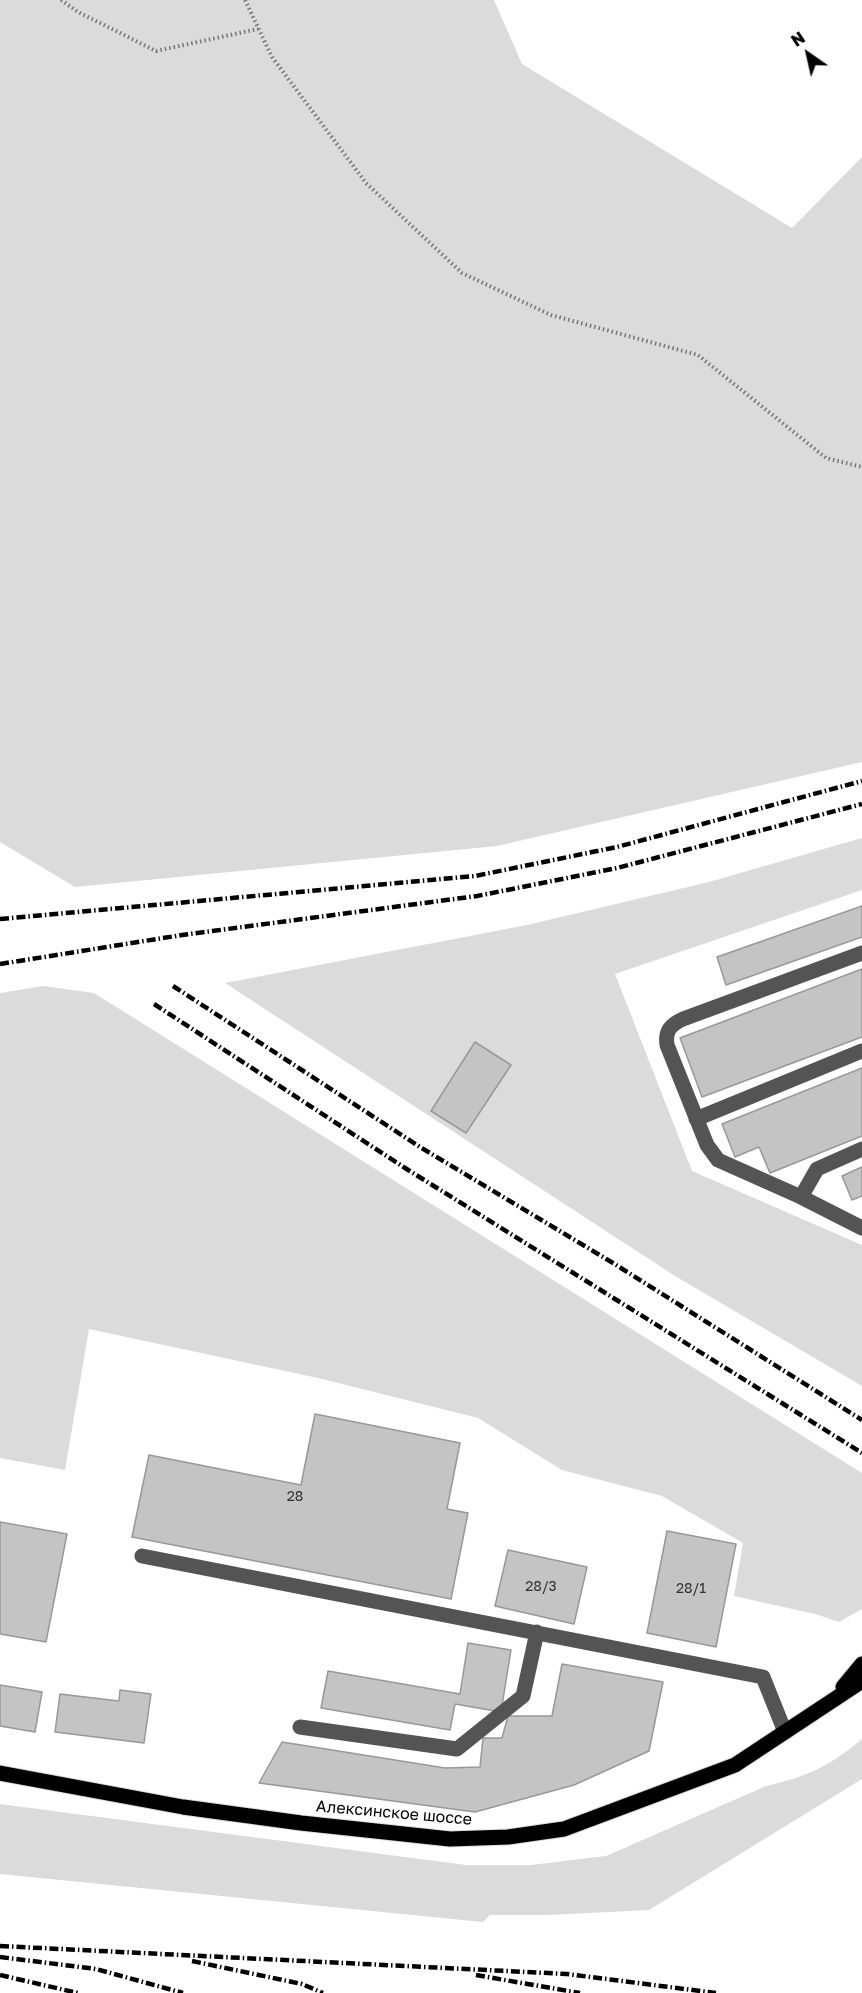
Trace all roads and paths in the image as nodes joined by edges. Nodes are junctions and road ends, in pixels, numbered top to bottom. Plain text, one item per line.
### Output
1 (61, 0) edge
2 (245, 0) edge
3 (258, 29) junction
4 (862, 467) edge
5 (862, 953) edge
6 (862, 1052) edge
7 (696, 1119) junction
8 (862, 1149) edge
9 (801, 1197) junction
10 (862, 1228) edge
11 (142, 1556) dead end
12 (537, 1632) junction
13 (862, 1664) edge
14 (862, 1681) edge
15 (831, 1701) junction
16 (300, 1726) dead end
17 (785, 1732) junction
18 (0, 1773) edge

1 - 3 path
2 - 3 path
3 - 4 path
5 - 7 lane
6 - 7 lane
7 - 9 lane
8 - 9 lane
9 - 10 lane
11 - 12 lane
12 - 16 lane
12 - 17 lane
13 - 15 main road, Алексинское шоссе
14 - 15 main road, Алексинское шоссе
15 - 17 main road, Алексинское шоссе
17 - 18 main road, Алексинское шоссе

